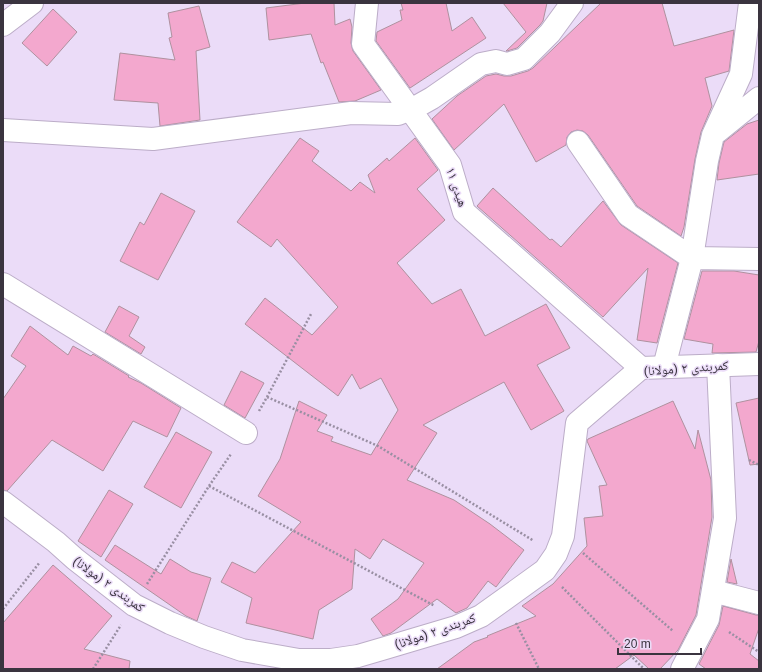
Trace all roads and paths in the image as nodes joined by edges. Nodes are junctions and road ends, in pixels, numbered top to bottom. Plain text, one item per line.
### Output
1 (32, 3) edge
2 (367, 3) edge
3 (572, 3) edge
4 (750, 3) edge
5 (3, 25) edge
6 (759, 98) edge
7 (410, 109) junction
8 (3, 130) edge
9 (713, 135) junction
10 (578, 142) dead end
11 (692, 258) junction
12 (759, 259) edge
13 (3, 284) edge
14 (312, 314) dead end
15 (759, 364) edge
16 (718, 365) junction
17 (664, 367) junction
18 (640, 368) junction
19 (267, 397) junction
20 (246, 433) junction
21 (209, 486) junction
22 (3, 502) edge
23 (56, 542) junction
24 (555, 553) junction
25 (713, 591) junction
26 (502, 602) junction
27 (759, 603) edge
28 (134, 605) junction
29 (3, 609) edge
30 (708, 619) junction
31 (456, 627) junction
32 (693, 649) junction
33 (759, 652) edge
34 (93, 669) edge
35 (539, 669) edge
36 (644, 669) edge
37 (682, 669) edge

1 - 5 street
2 - 7 street, هیدی ۱۱
3 - 7 street
4 - 9 street
6 - 9 street
7 - 8 street
7 - 18 street, هیدی ۱۱
9 - 11 street
10 - 11 street
11 - 12 street
11 - 17 street
13 - 20 street
14 - 19 path
15 - 16 street, کمربندی ۲ (مولانا)
16 - 17 street, کمربندی ۲ (مولانا)
16 - 25 street
17 - 18 street, کمربندی ۲ (مولانا)
18 - 24 street, کمربندی ۲ (مولانا)
19 - 20 path
19 - 24 path
20 - 21 path
21 - 28 path
21 - 31 path
22 - 23 street, کمربندی ۲ (مولانا)
23 - 28 street, کمربندی ۲ (مولانا)
23 - 29 path
24 - 26 street, کمربندی ۲ (مولانا)
24 - 32 path
24 - 36 path
25 - 27 street
25 - 30 street
26 - 31 street, کمربندی ۲ (مولانا)
26 - 35 path
28 - 31 street, کمربندی ۲ (مولانا)
28 - 34 path
30 - 32 street
30 - 33 path
32 - 37 street

